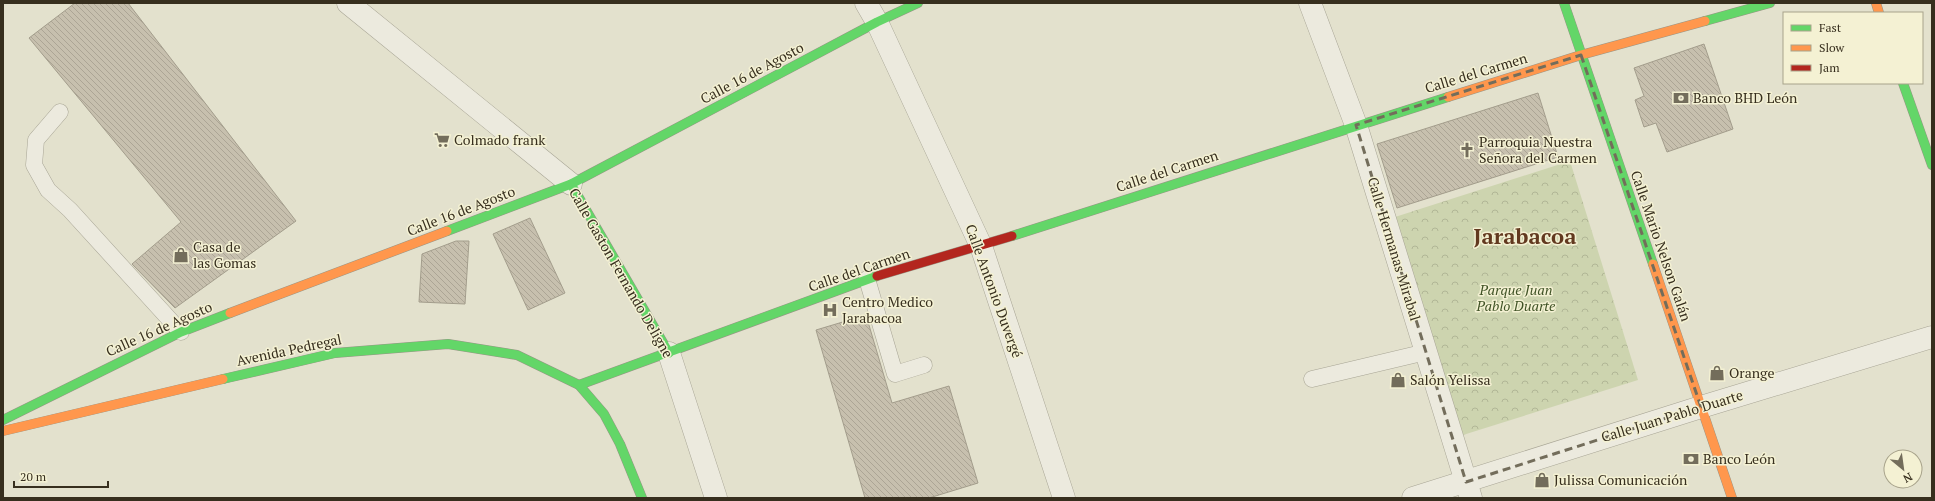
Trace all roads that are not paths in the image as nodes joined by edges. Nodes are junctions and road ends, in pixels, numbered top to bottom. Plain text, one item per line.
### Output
1 (348, 3) edge
2 (866, 3) edge
3 (918, 3) edge
4 (1310, 3) edge
5 (1564, 3) edge
6 (1770, 3) edge
7 (877, 22) junction
8 (1581, 55) junction
9 (1904, 84) edge
10 (60, 112) dead end
11 (1356, 125) junction
12 (1932, 165) edge
13 (571, 184) junction
14 (981, 246) junction
15 (867, 280) junction
16 (181, 332) junction
17 (1932, 337) edge
18 (1426, 352) junction
19 (669, 353) junction
20 (924, 365) dead end
21 (1312, 379) dead end
22 (579, 385) junction
23 (1701, 406) junction
24 (3, 420) edge
25 (3, 431) edge
26 (1469, 490) edge
27 (642, 498) edge
28 (716, 498) edge
29 (1064, 498) edge
30 (1413, 498) edge
31 (1732, 498) edge

1 - 13 street, Calle Gaston Fernando Deligne
2 - 7 street, Calle Antonio Duvergé
3 - 7 street, Calle 16 de Agosto
4 - 11 street, Calle Hermanas Mirabal
5 - 8 street, Calle Mario Nelson Galán
6 - 8 street, Calle del Carmen
7 - 13 street, Calle 16 de Agosto
7 - 14 street, Calle Antonio Duvergé
8 - 11 street, Calle del Carmen
8 - 23 street, Calle Mario Nelson Galán
9 - 12 street
10 - 16 lane
11 - 14 street, Calle del Carmen
11 - 18 street, Calle Hermanas Mirabal
13 - 16 street, Calle 16 de Agosto
13 - 19 street, Calle Gaston Fernando Deligne
14 - 15 street, Calle del Carmen
14 - 29 street, Calle Antonio Duvergé
15 - 19 street, Calle del Carmen
15 - 20 lane
16 - 24 street, Calle 16 de Agosto
17 - 23 street, Calle Juan Pablo Duarte
18 - 21 lane
18 - 26 street, Calle Hermanas Mirabal
19 - 22 street, Calle del Carmen
19 - 28 street, Calle Gaston Fernando Deligne
22 - 25 street, Avenida Pedregal
22 - 27 street
23 - 26 street, Calle Juan Pablo Duarte
23 - 31 street, Calle Mario Nelson Galán
26 - 30 street, Calle Juan Pablo Duarte

